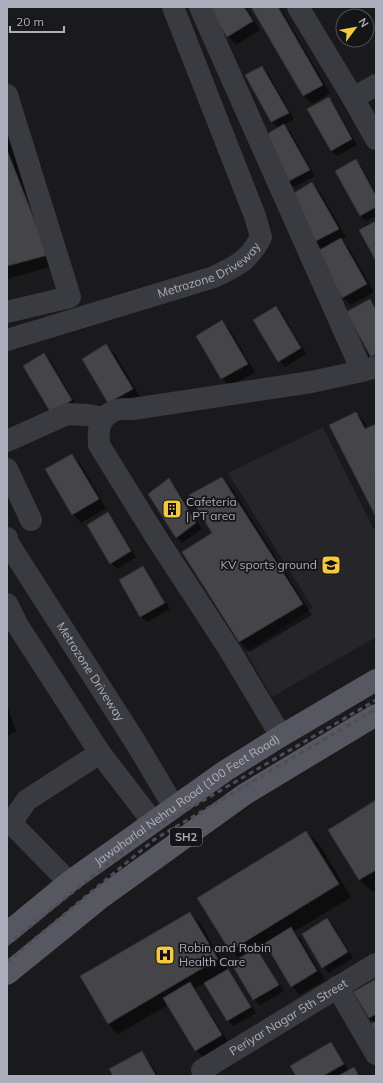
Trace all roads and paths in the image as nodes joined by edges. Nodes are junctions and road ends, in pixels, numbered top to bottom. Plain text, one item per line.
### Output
1 (173, 7) edge
2 (200, 7) edge
3 (298, 7) edge
4 (376, 86) edge
5 (7, 95) edge
6 (353, 98) junction
7 (376, 139) edge
8 (7, 312) edge
9 (7, 340) edge
10 (369, 369) edge
11 (103, 418) junction
12 (7, 440) edge
13 (7, 469) edge
14 (31, 520) dead end
15 (7, 538) edge
16 (7, 604) edge
17 (376, 680) edge
18 (376, 715) edge
19 (282, 736) junction
20 (100, 753) junction
21 (174, 807) junction
22 (153, 822) junction
23 (9, 826) edge
24 (70, 882) junction
25 (7, 933) edge
26 (376, 964) edge
27 (7, 974) edge
28 (337, 987) junction
29 (376, 1054) edge
30 (204, 1073) edge

1 - 9 street, Metrozone Driveway
2 - 10 street
3 - 6 street
4 - 6 street
5 - 8 street
6 - 7 street
10 - 11 street
11 - 12 street
11 - 19 street
13 - 14 street
15 - 21 street, Metrozone Driveway
16 - 20 street
17 - 19 main road, Jawaharlal Nehru Road (100 Feet Road) / SH2
18 - 27 main road, SH2
19 - 21 main road, Jawaharlal Nehru Road (100 Feet Road) / SH2
20 - 22 street
20 - 23 street
21 - 22 main road, Jawaharlal Nehru Road (100 Feet Road) / SH2
22 - 24 main road, Jawaharlal Nehru Road (100 Feet Road) / SH2
23 - 24 street
24 - 25 main road, Jawaharlal Nehru Road (100 Feet Road) / SH2
26 - 28 street, Periyar Nagar 5th Street
28 - 29 street
28 - 30 street, Periyar Nagar 5th Street

